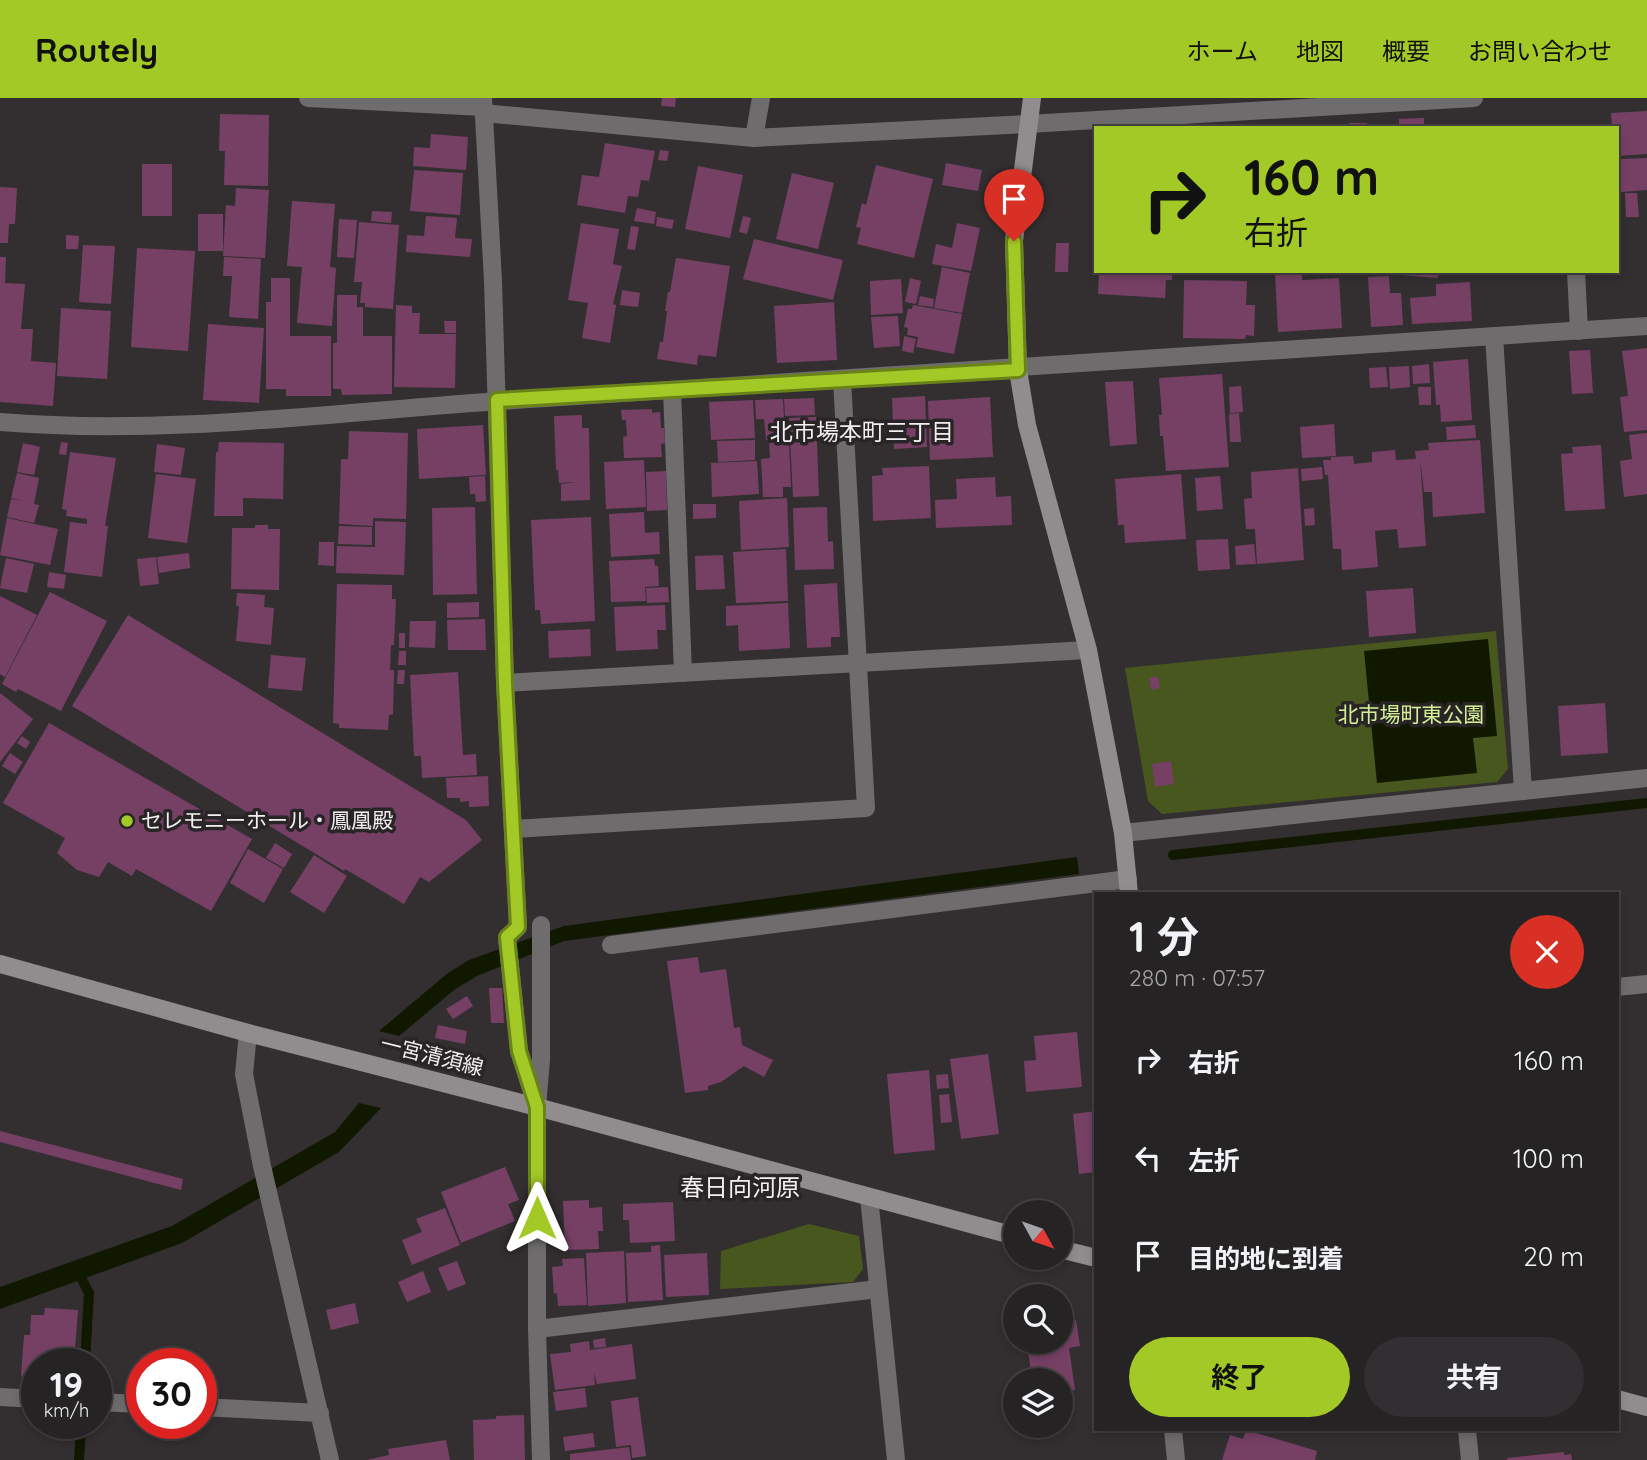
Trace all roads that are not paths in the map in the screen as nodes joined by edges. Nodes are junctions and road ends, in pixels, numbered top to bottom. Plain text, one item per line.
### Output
1 (308, 98) edge
2 (761, 98) edge
3 (1032, 98) edge
4 (1474, 98) edge
5 (483, 106) edge
6 (1028, 124) junction
7 (754, 138) junction
8 (1576, 273) edge
9 (1647, 326) edge
10 (1579, 331) junction
11 (1494, 336) junction
12 (1018, 370) junction
13 (842, 380) junction
14 (672, 390) junction
15 (497, 400) junction
16 (0, 422) edge
17 (1088, 650) junction
18 (857, 663) junction
19 (683, 673) junction
20 (505, 683) junction
21 (1647, 778) edge
22 (1523, 791) junction
23 (513, 829) junction
24 (1123, 833) junction
25 (1129, 886) edge
26 (541, 925) dead end
27 (611, 945) dead end
28 (0, 964) edge
29 (1647, 984) edge
30 (1619, 987) edge
31 (248, 1032) junction
32 (537, 1107) junction
33 (869, 1197) junction
34 (1003, 1233) edge
35 (1073, 1252) edge
36 (1094, 1258) edge
37 (878, 1289) junction
38 (537, 1329) junction
39 (0, 1397) edge
40 (21, 1398) edge
41 (1619, 1400) edge
42 (1647, 1407) edge
43 (217, 1408) edge
44 (320, 1413) junction
45 (1173, 1431) edge
46 (1467, 1431) edge
47 (330, 1460) edge
48 (541, 1460) edge
49 (896, 1460) edge
50 (1176, 1460) edge
51 (1470, 1460) edge

1 - 5 street
2 - 7 street
3 - 6 main road
4 - 6 street
5 - 7 street
5 - 15 street
6 - 7 street
6 - 12 main road
8 - 10 street
9 - 10 street
10 - 11 street
11 - 12 street
11 - 22 street
12 - 13 street
12 - 17 main road
13 - 14 street
13 - 18 street
14 - 15 street
14 - 19 street
15 - 16 street
15 - 20 street
17 - 18 street
17 - 24 main road
18 - 19 street
18 - 23 street
19 - 20 street
20 - 23 street
21 - 22 street
22 - 24 street
23 - 32 street
24 - 25 main road
25 - 27 street
26 - 32 street
28 - 31 main road, 一宮清須線
29 - 30 street
31 - 32 main road, 一宮清須線
31 - 44 street
32 - 33 main road, 一宮清須線
32 - 38 street
33 - 34 main road, 一宮清須線
33 - 37 street
35 - 36 main road
37 - 38 street
37 - 49 street
38 - 48 street
39 - 40 street
41 - 42 main road
43 - 44 street
44 - 47 street
45 - 50 street
46 - 51 street

